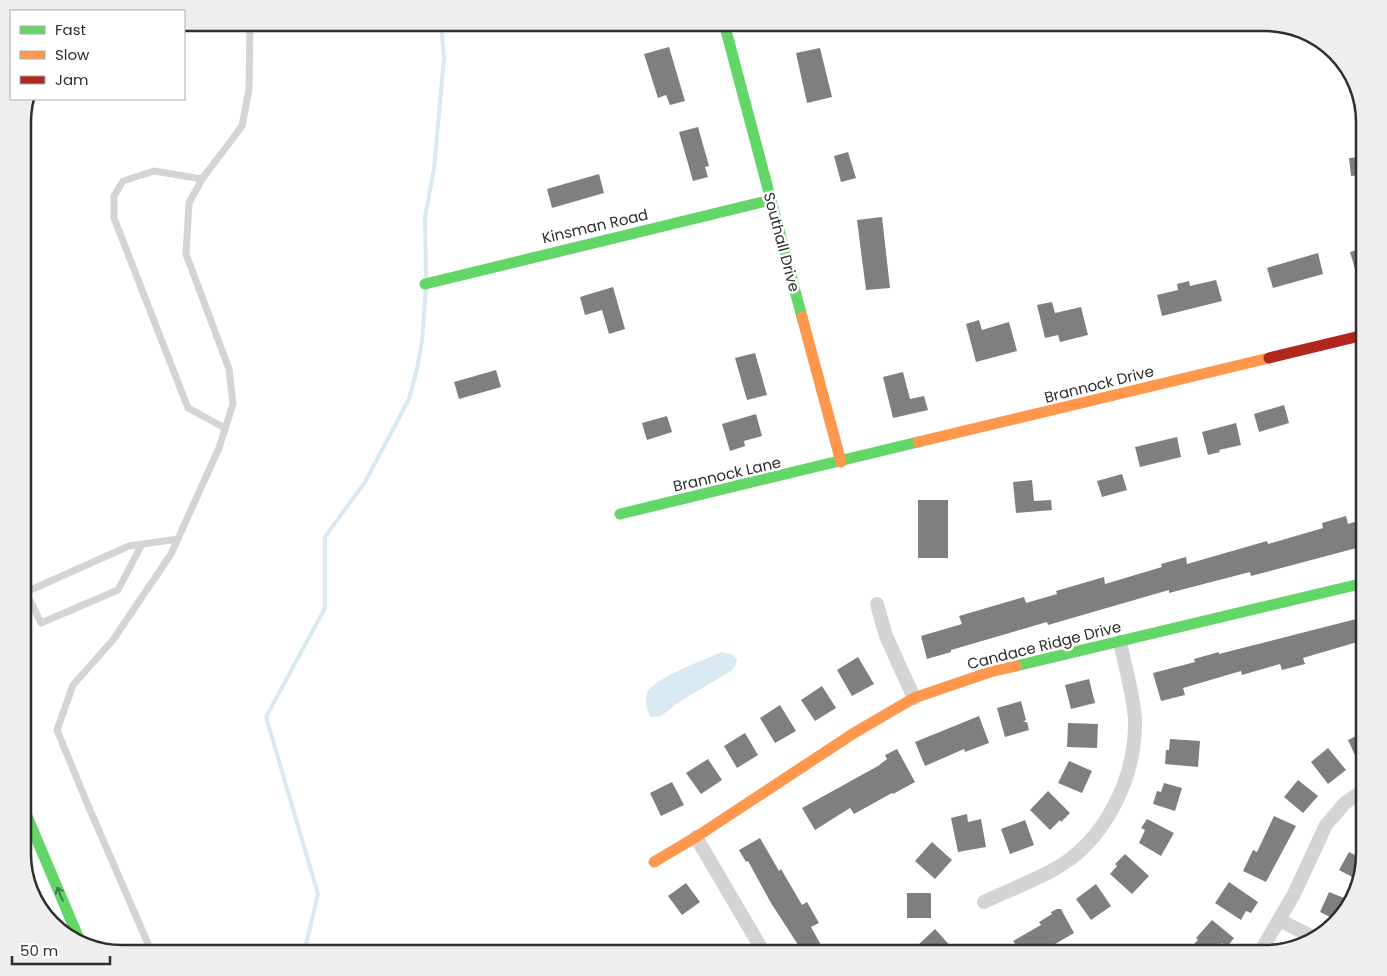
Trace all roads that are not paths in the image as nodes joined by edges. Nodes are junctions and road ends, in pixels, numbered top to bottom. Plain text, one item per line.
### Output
1 (250, 31) edge
2 (726, 31) edge
3 (202, 179) junction
4 (771, 200) junction
5 (425, 284) dead end
6 (1356, 337) edge
7 (225, 428) junction
8 (840, 462) junction
9 (620, 514) dead end
10 (178, 539) junction
11 (142, 544) junction
12 (1356, 585) edge
13 (31, 587) edge
14 (31, 602) edge
15 (877, 604) dead end
16 (1120, 642) junction
17 (914, 698) junction
18 (1356, 795) edge
19 (31, 826) edge
20 (696, 837) junction
21 (654, 862) dead end
22 (984, 902) dead end
23 (1279, 920) junction
24 (76, 932) edge
25 (1307, 934) edge
26 (148, 945) edge
27 (759, 945) edge
28 (1264, 945) edge

1 - 3 lane
2 - 4 main road, Southall Drive
3 - 7 lane
3 - 7 lane
4 - 5 main road, Kinsman Road
4 - 8 main road, Southall Drive
6 - 8 main road, Brannock Drive
7 - 10 lane
8 - 9 main road, Brannock Lane
10 - 11 lane
10 - 26 lane
11 - 13 lane
11 - 14 lane
12 - 16 main road, Candace Ridge Drive
15 - 17 street
16 - 17 main road, Candace Ridge Drive
16 - 22 street
17 - 20 main road, Candace Ridge Drive
18 - 23 street
24 -> 19 main road
20 - 21 main road, Candace Ridge Drive
20 - 27 street
23 - 25 street
23 - 28 street

